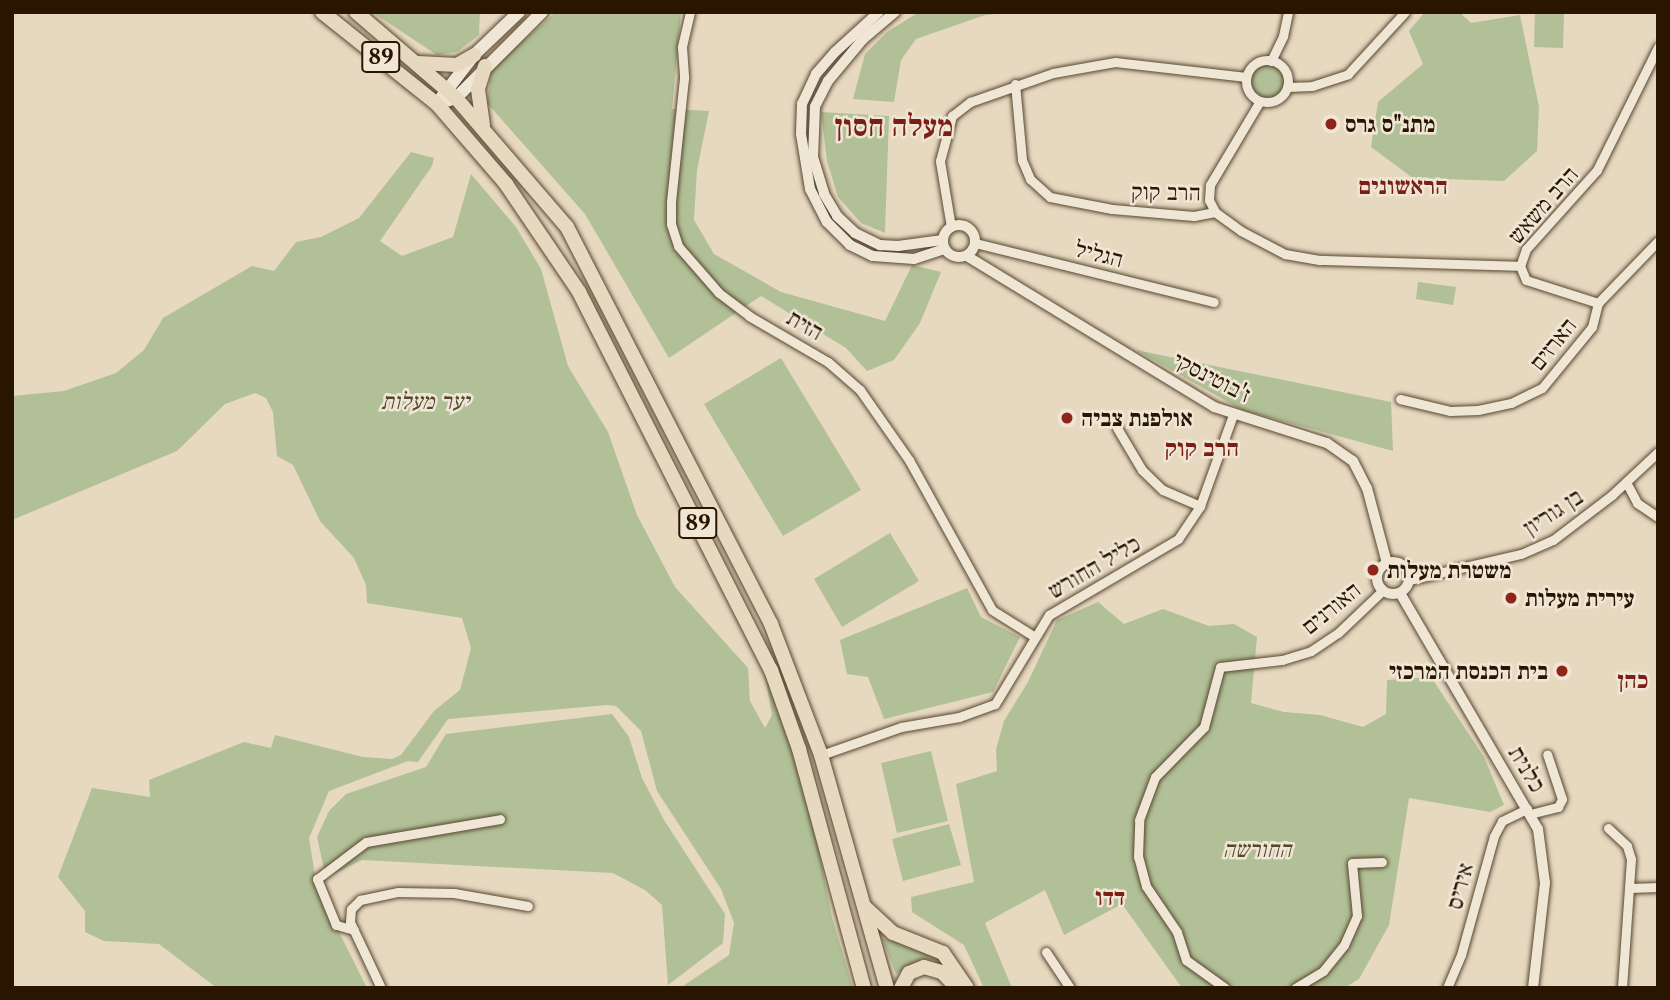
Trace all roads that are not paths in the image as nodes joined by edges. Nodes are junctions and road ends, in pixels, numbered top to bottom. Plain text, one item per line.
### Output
1 (322, 12) edge
2 (356, 12) edge
3 (519, 12) edge
4 (690, 12) edge
5 (878, 12) edge
6 (895, 12) edge
7 (1288, 12) edge
8 (1405, 12) edge
9 (539, 13) edge
10 (1658, 47) edge
11 (474, 55) junction
12 (1271, 61) junction
13 (418, 63) junction
14 (485, 66) junction
15 (1247, 77) junction
16 (1015, 84) junction
17 (1287, 87) junction
18 (451, 94) junction
19 (1260, 101) junction
20 (437, 104) junction
21 (485, 133) junction
22 (1215, 212) junction
23 (951, 227) junction
24 (1658, 241) edge
25 (975, 243) junction
26 (944, 244) junction
27 (967, 256) junction
28 (1520, 266) junction
29 (1214, 302) dead end
30 (1598, 303) junction
31 (1400, 399) dead end
32 (1233, 415) junction
33 (1117, 428) dead end
34 (1658, 452) edge
35 (1626, 482) junction
36 (1200, 506) junction
37 (1658, 517) edge
38 (1387, 563) junction
39 (1409, 580) junction
40 (1383, 590) junction
41 (1400, 593) junction
42 (1035, 637) junction
43 (1547, 754) dead end
44 (821, 755) junction
45 (1529, 811) junction
46 (500, 819) dead end
47 (1608, 828) dead end
48 (1382, 862) dead end
49 (1658, 887) edge
50 (1630, 888) junction
51 (858, 896) junction
52 (528, 906) dead end
53 (354, 930) junction
54 (1046, 952) dead end
55 (381, 988) edge
56 (864, 988) edge
57 (887, 988) edge
58 (901, 988) edge
59 (957, 988) edge
60 (967, 988) edge
61 (1070, 988) edge
62 (1225, 988) edge
63 (1295, 988) edge
64 (1447, 988) edge
65 (1533, 988) edge
66 (1622, 988) edge

1 - 20 highway, 89
2 - 13 highway, 89
3 - 11 main road
4 - 42 street, הזית
5 - 26 street
6 - 26 street
7 - 12 street
8 - 17 street
9 - 14 main road
10 - 28 street, הרב משאש
11 - 13 highway
11 - 18 main road
12 - 15 street
12 - 17 street
13 - 18 highway, 89
14 - 18 main road
14 - 21 highway
15 - 16 street
15 - 19 street
16 - 22 street, הרב קוק
16 - 23 street
17 - 19 street
18 - 20 main road
18 - 21 highway, 89
19 - 22 street
20 - 56 highway, 89
21 - 44 highway, 89
22 - 28 street, הרב קוק
23 - 25 street
23 - 26 street
24 - 30 street
25 - 27 street
25 - 29 street, הגליל
26 - 27 street
27 - 32 street, ז'בוטינסקי
28 - 30 street, הרב משאש
30 - 31 street, הארזים
32 - 36 street, כליל החורש
32 - 38 street, ז'בוטינסקי
33 - 36 street
34 - 35 street, בן גוריון
35 - 37 street
35 - 39 street, בן גוריון
36 - 42 street, כליל החורש
38 - 39 street
38 - 40 street
39 - 41 street
40 - 41 street
40 - 62 street, האורנים
41 - 45 street, כלנית
42 - 44 street, כליל החורש
43 - 45 street, איריס
44 - 51 highway, 89
45 - 64 street, איריס
45 - 65 street, כלנית
46 - 53 street
47 - 50 street
48 - 63 street
49 - 50 street
50 - 66 street
51 - 57 highway, 89
51 - 60 highway
52 - 53 street
53 - 55 street
54 - 61 street
58 - 59 highway

